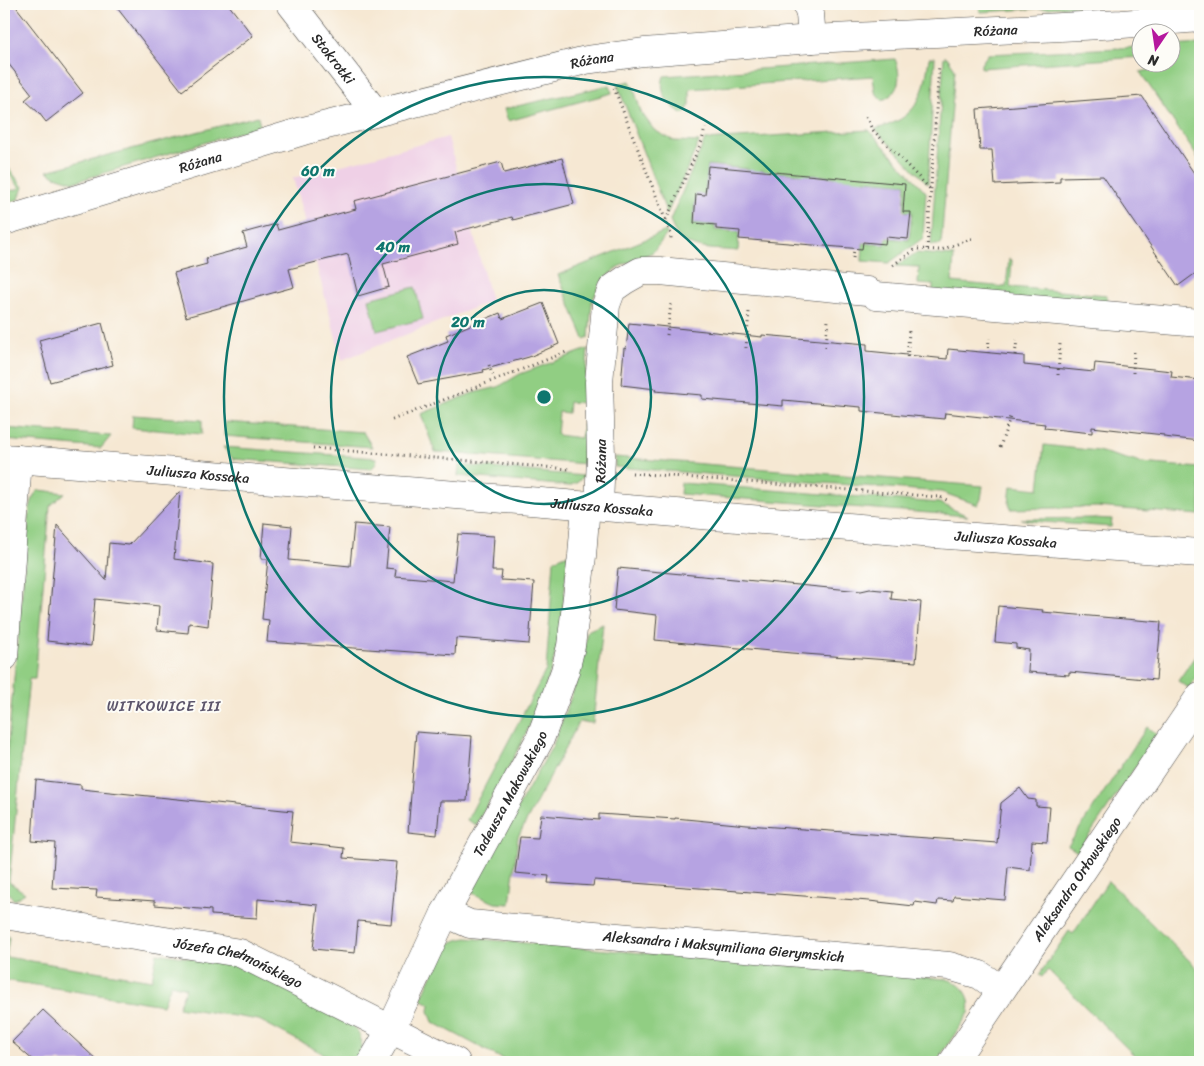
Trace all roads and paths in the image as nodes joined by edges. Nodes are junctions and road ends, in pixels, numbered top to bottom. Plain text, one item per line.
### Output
1 (291, 4) edge
2 (807, 4) edge
3 (1200, 18) edge
4 (812, 38) junction
5 (940, 56) dead end
6 (614, 86) dead end
7 (376, 112) junction
8 (866, 117) dead end
9 (705, 128) dead end
10 (931, 191) junction
11 (666, 220) junction
12 (4, 221) edge
13 (670, 242) dead end
14 (927, 249) dead end
15 (671, 300) dead end
16 (749, 307) dead end
17 (829, 314) dead end
18 (1200, 323) edge
19 (910, 327) dead end
20 (668, 335) dead end
21 (1061, 338) dead end
22 (989, 339) dead end
23 (603, 345) junction
24 (826, 347) dead end
25 (746, 348) dead end
26 (988, 353) dead end
27 (1134, 357) dead end
28 (907, 362) dead end
29 (489, 365) dead end
30 (1133, 373) dead end
31 (1058, 375) dead end
32 (494, 379) junction
33 (1010, 417) dead end
34 (392, 420) dead end
35 (1000, 447) dead end
36 (374, 453) dead end
37 (11, 459) edge
38 (576, 469) dead end
39 (625, 473) dead end
40 (948, 501) dead end
41 (593, 506) junction
42 (1200, 553) edge
43 (4, 657) edge
44 (1200, 696) edge
45 (445, 913) junction
46 (4, 915) edge
47 (1000, 990) junction
48 (390, 1028) junction
49 (372, 1062) edge
50 (456, 1062) edge
51 (953, 1062) edge

1 - 7 street, Stokrotki
2 - 4 street
3 - 4 street, Różana
4 - 7 street, Różana
5 - 10 path
6 - 11 path
7 - 12 street, Różana
8 - 10 path
9 - 11 path
10 - 14 path
11 - 13 path
15 - 20 path
16 - 25 path
17 - 24 path
18 - 23 street, Różana
19 - 28 path
21 - 31 path
22 - 26 path
23 - 32 path
23 - 41 street, Różana
27 - 30 path
29 - 32 path
32 - 34 path
33 - 35 path
36 - 38 path
37 - 41 street, Juliusza Kossaka
37 - 43 street
39 - 40 path
41 - 42 street, Juliusza Kossaka
41 - 45 street, Tadeusza Makowskiego
44 - 47 street, Aleksandra Orłowskiego
45 - 47 street, Aleksandra i Maksymiliana Gierymskich
45 - 48 street, Tadeusza Makowskiego
46 - 48 street, Józefa Chełmońskiego
47 - 51 street, Aleksandra Orłowskiego
48 - 49 street, Tadeusza Makowskiego
48 - 50 street, Józefa Chełmońskiego

